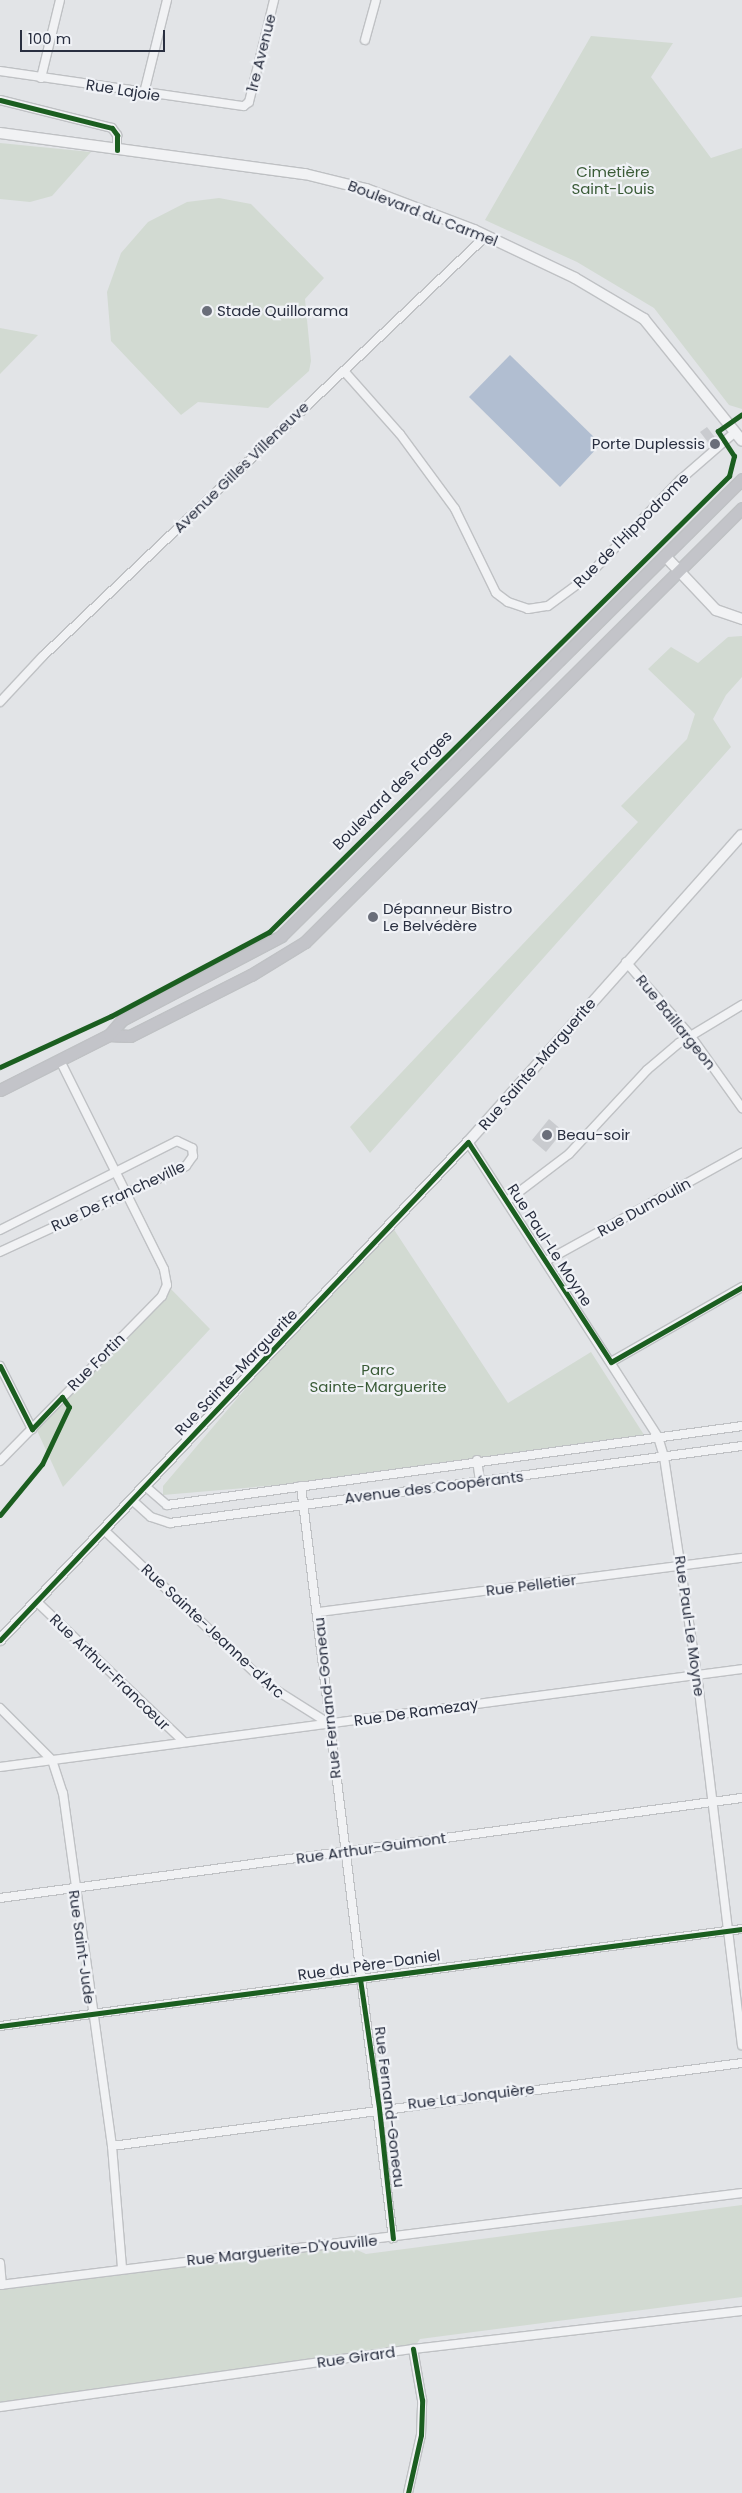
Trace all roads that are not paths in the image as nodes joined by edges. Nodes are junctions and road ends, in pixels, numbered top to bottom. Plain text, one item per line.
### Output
1 (60, 0) edge
2 (167, 0) edge
3 (274, 0) edge
4 (376, 0) edge
5 (365, 40) dead end
6 (0, 71) edge
7 (41, 78) junction
8 (144, 93) junction
9 (0, 100) edge
10 (246, 106) joint
11 (0, 133) edge
12 (117, 150) junction
13 (486, 236) junction
14 (344, 371) junction
15 (738, 431) edge
16 (742, 441) edge
17 (742, 479) edge
18 (742, 508) edge
19 (666, 557) junction
20 (679, 571) junction
21 (742, 618) edge
22 (0, 702) edge
23 (438, 782) junction
24 (453, 797) junction
25 (742, 835) edge
26 (306, 913) junction
27 (321, 928) junction
28 (626, 962) junction
29 (742, 1005) edge
30 (109, 1035) junction
31 (690, 1035) junction
32 (60, 1060) junction
33 (0, 1090) edge
34 (742, 1108) edge
35 (468, 1142) junction
36 (742, 1153) edge
37 (118, 1172) junction
38 (126, 1191) junction
39 (507, 1201) junction
40 (0, 1230) edge
41 (0, 1252) edge
42 (546, 1261) junction
43 (742, 1287) edge
44 (611, 1362) junction
45 (0, 1366) edge
46 (2, 1376) edge
47 (742, 1426) edge
48 (32, 1429) junction
49 (658, 1437) junction
50 (741, 1445) edge
51 (664, 1456) junction
52 (477, 1460) junction
53 (0, 1461) edge
54 (480, 1481) junction
55 (145, 1486) junction
56 (301, 1486) junction
57 (132, 1500) junction
58 (303, 1503) junction
59 (104, 1530) junction
60 (742, 1558) edge
61 (682, 1566) junction
62 (36, 1600) junction
63 (319, 1612) junction
64 (0, 1640) edge
65 (742, 1669) edge
66 (697, 1674) junction
67 (0, 1708) edge
68 (328, 1723) junction
69 (184, 1742) junction
70 (52, 1760) junction
71 (0, 1767) edge
72 (742, 1798) edge
73 (710, 1802) junction
74 (345, 1852) junction
75 (74, 1890) junction
76 (0, 1898) edge
77 (742, 1929) edge
78 (728, 1930) junction
79 (360, 1979) junction
80 (92, 2015) junction
81 (0, 2026) edge
82 (742, 2045) edge
83 (742, 2063) edge
84 (380, 2108) junction
85 (112, 2146) junction
86 (742, 2193) edge
87 (393, 2238) junction
88 (0, 2263) edge
89 (122, 2267) junction
90 (1, 2285) edge
91 (742, 2311) edge
92 (413, 2349) junction
93 (0, 2407) edge
94 (408, 2493) edge

1 - 7 street
2 - 8 street
3 - 10 street, 1re Avenue
4 - 5 street
6 - 7 street, Rue Lajoie
7 - 8 street, Rue Lajoie
8 - 10 street, Rue Lajoie
9 - 12 street
11 - 12 street, Boulevard du Carmel
12 - 13 street, Boulevard du Carmel
13 - 14 street, Avenue Gilles Villeneuve
13 - 15 street, Boulevard du Carmel
14 - 15 street, Rue de l'Hippodrome
14 - 22 street, Avenue Gilles Villeneuve
15 - 16 street, Boulevard du Carmel
17 - 19 main road, Boulevard des Forges
18 - 20 main road, Boulevard des Forges
19 - 20 street
19 - 23 main road, Boulevard des Forges
20 - 21 street
20 - 24 main road, Boulevard des Forges
23 - 24 main road
23 - 26 main road, Boulevard des Forges
24 - 27 main road, Boulevard des Forges
25 - 28 street, Rue Sainte-Marguerite
26 - 27 main road
26 - 30 main road, Boulevard des Forges
27 - 30 main road, Boulevard des Forges
28 - 31 street, Rue Baillargeon
28 - 35 street, Rue Sainte-Marguerite
29 - 31 street
30 - 32 main road, Boulevard des Forges
31 - 34 street, Rue Baillargeon
31 - 39 street
32 - 33 main road, Boulevard des Forges
32 - 37 street
35 - 39 street, Rue Paul-Le Moyne
35 - 55 street, Rue Sainte-Marguerite
36 - 42 street, Rue Dumoulin
37 - 38 street
37 - 38 street, Rue De Francheville
37 - 40 street, Rue De Francheville
38 - 41 street, Rue De Francheville
38 - 48 street, Rue Fortin
39 - 42 street, Rue Paul-Le Moyne
42 - 44 street, Rue Paul-Le Moyne
43 - 44 street
44 - 49 street, Rue Paul-Le Moyne
45 - 46 street
46 - 48 street
47 - 49 street, Avenue des Coopérants
48 - 53 street, Rue Fortin
49 - 51 street, Rue Paul-Le Moyne
49 - 52 street, Avenue des Coopérants
50 - 51 street, Avenue des Coopérants
51 - 54 street, Avenue des Coopérants
51 - 61 street, Rue Paul-Le Moyne
52 - 54 street
52 - 56 street, Avenue des Coopérants
54 - 58 street, Avenue des Coopérants
55 - 56 street, Avenue des Coopérants
55 - 57 street, Rue Sainte-Marguerite
56 - 58 street, Rue Fernand-Goneau
57 - 58 street, Avenue des Coopérants
57 - 59 street, Rue Sainte-Marguerite
58 - 63 street, Rue Fernand-Goneau
59 - 62 street, Rue Sainte-Marguerite
59 - 68 street, Rue Sainte-Jeanne-d'Arc
60 - 61 street, Rue Pelletier
61 - 63 street, Rue Pelletier
61 - 66 street, Rue Paul-Le Moyne
62 - 64 street, Rue Sainte-Marguerite
62 - 69 street, Rue Arthur-Francœur
63 - 68 street, Rue Fernand-Goneau
65 - 66 street, Rue De Ramezay
66 - 68 street, Rue De Ramezay
66 - 73 street, Rue Paul-Le Moyne
67 - 70 street, Rue Saint-Jude
68 - 69 street, Rue De Ramezay
68 - 74 street, Rue Fernand-Goneau
69 - 70 street, Rue De Ramezay
70 - 71 street, Rue De Ramezay
70 - 75 street, Rue Saint-Jude
72 - 73 street, Rue Arthur-Guimont
73 - 74 street, Rue Arthur-Guimont
73 - 78 street, Rue Paul-Le Moyne
74 - 75 street, Rue Arthur-Guimont
74 - 79 street, Rue Fernand-Goneau
75 - 76 street, Rue Arthur-Guimont
75 - 80 street, Rue Saint-Jude
77 - 78 street, Rue du Père-Daniel
78 - 79 street, Rue du Père-Daniel
78 - 82 street, Rue Paul-Le Moyne
79 - 80 street, Rue du Père-Daniel
79 - 84 street, Rue Fernand-Goneau
80 - 81 street, Rue du Père-Daniel
80 - 85 street, Rue Saint-Jude
83 - 84 street, Rue La Jonquière
84 - 85 street, Rue La Jonquière
84 - 87 street, Rue Fernand-Goneau
85 - 89 street, Rue Saint-Jude
86 - 87 street, Rue Marguerite-D'Youville
87 - 89 street, Rue Marguerite-D'Youville
88 - 90 street
89 - 90 street, Rue Marguerite-D'Youville
91 - 92 street, Rue Girard
92 - 93 street, Rue Girard
92 - 94 street

